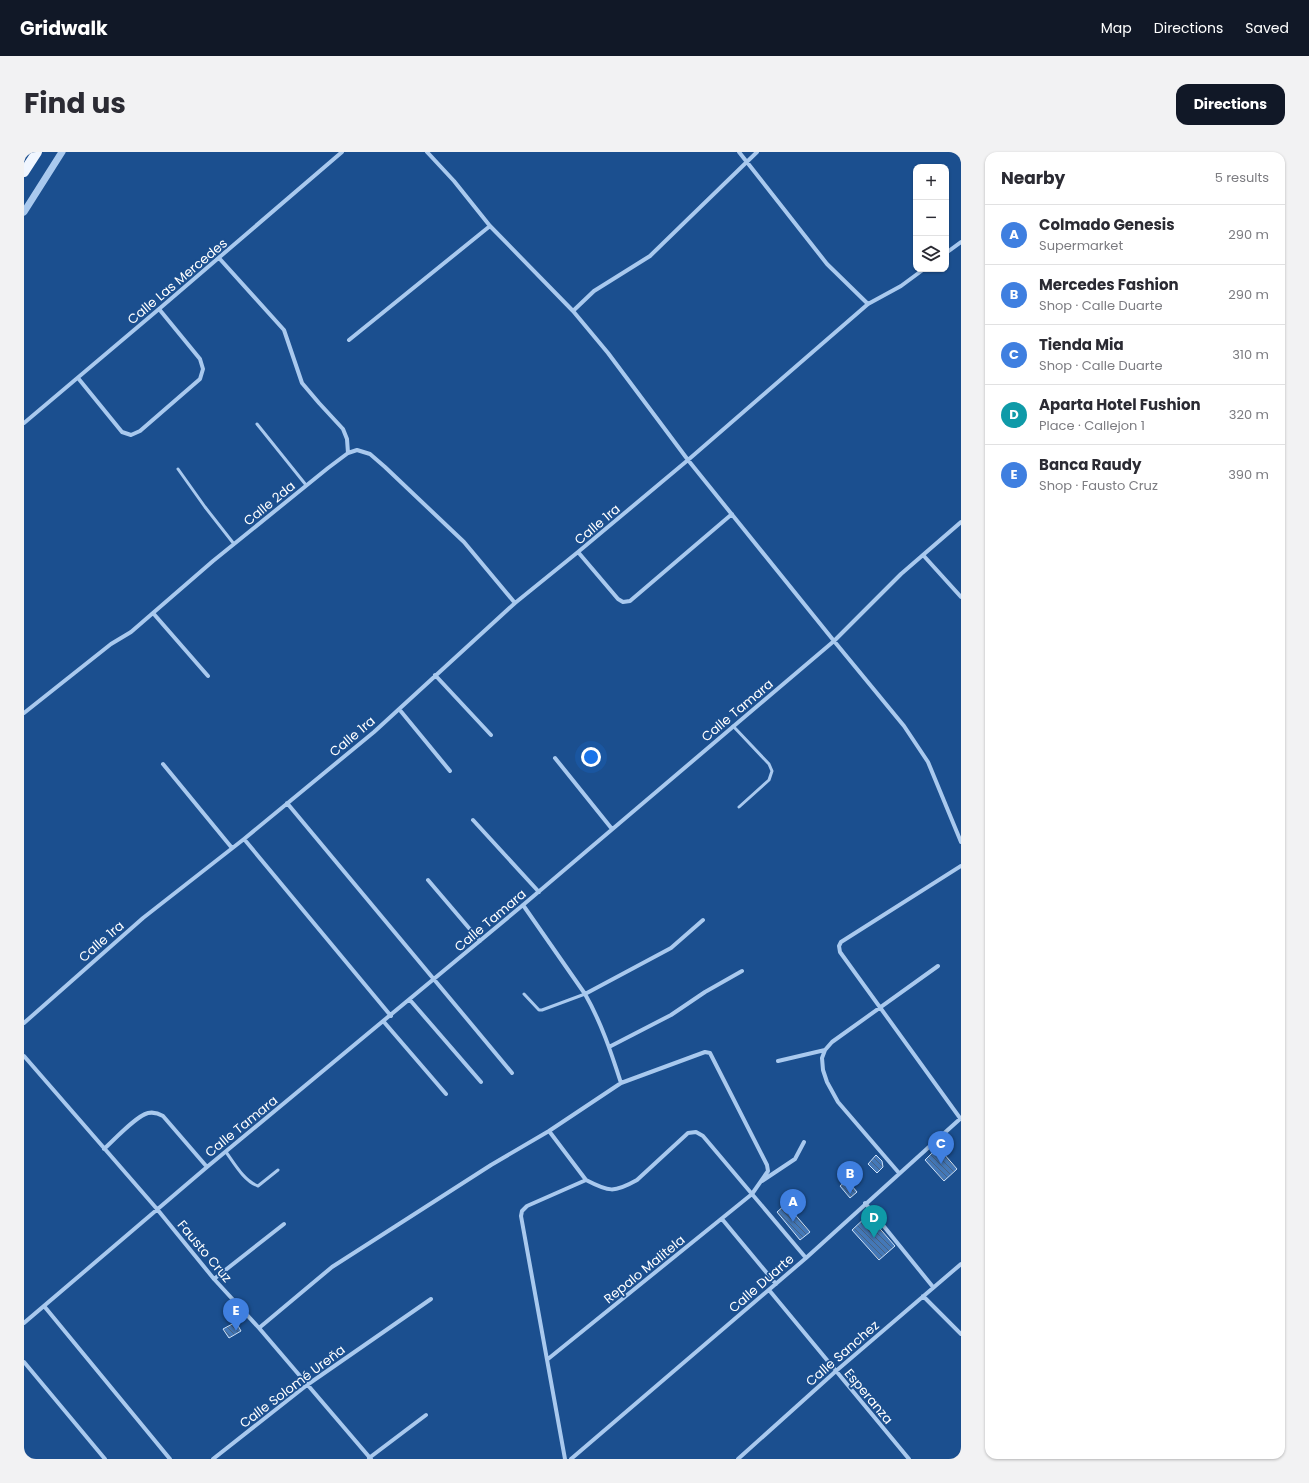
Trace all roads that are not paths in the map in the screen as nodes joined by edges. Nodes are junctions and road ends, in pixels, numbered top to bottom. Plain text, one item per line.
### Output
1 (37, 152) edge
2 (62, 152) edge
3 (342, 152) edge
4 (427, 152) edge
5 (740, 152) edge
6 (757, 152) edge
7 (959, 152) edge
8 (961, 156) edge
9 (747, 162) junction
10 (24, 172) edge
11 (24, 212) edge
12 (490, 226) junction
13 (961, 242) edge
14 (949, 251) edge
15 (220, 258) junction
16 (920, 272) edge
17 (868, 304) junction
18 (159, 310) junction
19 (574, 311) junction
20 (349, 340) dead end
21 (78, 378) junction
22 (24, 423) edge
23 (257, 424) dead end
24 (348, 453) junction
25 (688, 460) junction
26 (178, 469) dead end
27 (306, 486) junction
28 (732, 514) junction
29 (961, 522) edge
30 (234, 544) junction
31 (578, 552) junction
32 (923, 555) junction
33 (961, 597) edge
34 (515, 602) junction
35 (153, 613) junction
36 (834, 641) junction
37 (435, 675) junction
38 (208, 676) dead end
39 (399, 709) junction
40 (24, 713) edge
41 (733, 726) junction
42 (491, 735) dead end
43 (555, 758) dead end
44 (163, 764) dead end
45 (450, 771) dead end
46 (287, 803) junction
47 (739, 807) dead end
48 (473, 820) dead end
49 (612, 829) junction
50 (244, 839) junction
51 (961, 842) edge
52 (232, 848) junction
53 (961, 866) edge
54 (428, 880) dead end
55 (539, 892) junction
56 (523, 905) junction
57 (703, 920) dead end
58 (480, 941) junction
59 (938, 966) dead end
60 (742, 971) dead end
61 (435, 979) junction
62 (524, 994) dead end
63 (586, 994) junction
64 (410, 1000) junction
65 (881, 1006) junction
66 (391, 1016) junction
67 (24, 1022) edge
68 (384, 1022) junction
69 (609, 1047) junction
70 (825, 1050) junction
71 (24, 1056) edge
72 (778, 1061) dead end
73 (512, 1072) dead end
74 (481, 1082) dead end
75 (621, 1083) junction
76 (446, 1094) dead end
77 (961, 1118) edge
78 (549, 1131) junction
79 (804, 1142) dead end
80 (104, 1149) junction
81 (226, 1152) junction
82 (207, 1167) junction
83 (278, 1170) dead end
84 (899, 1173) junction
85 (586, 1180) junction
86 (760, 1182) junction
87 (752, 1194) junction
88 (865, 1203) junction
89 (157, 1209) junction
90 (722, 1219) junction
91 (284, 1224) dead end
92 (806, 1258) junction
93 (961, 1264) edge
94 (214, 1279) junction
95 (776, 1284) junction
96 (933, 1287) junction
97 (769, 1290) junction
98 (923, 1296) junction
99 (431, 1299) dead end
100 (44, 1306) junction
101 (24, 1323) edge
102 (259, 1328) junction
103 (961, 1334) edge
104 (548, 1359) junction
105 (24, 1362) edge
106 (836, 1371) junction
107 (307, 1385) junction
108 (426, 1415) dead end
109 (370, 1458) edge
110 (106, 1459) edge
111 (170, 1459) edge
112 (213, 1459) edge
113 (565, 1459) edge
114 (571, 1459) edge
115 (738, 1459) edge
116 (909, 1459) edge

1 - 10 main road
2 - 11 street
3 - 15 street, Calle Las Mercedes
4 - 12 street
5 - 9 street
6 - 9 street
7 - 8 street
9 - 17 street
9 - 19 street
12 - 19 street
12 - 20 street
13 - 14 street
15 - 18 street, Calle Las Mercedes
15 - 24 street
16 - 17 street, Calle 1ra
17 - 25 street, Calle 1ra
18 - 21 street, Calle Las Mercedes
18 - 21 street
19 - 25 street
21 - 22 street, Calle Las Mercedes
23 - 27 lane
24 - 27 street, Calle 2da
24 - 34 street
25 - 28 street
25 - 31 street, Calle 1ra
26 - 30 lane
27 - 30 street, Calle 2da
28 - 31 street
28 - 36 street
29 - 32 street, Calle Tamara
30 - 35 street, Calle 2da
31 - 34 street, Calle 1ra
32 - 33 street
32 - 36 street, Calle Tamara
34 - 37 street, Calle 1ra
35 - 38 street
35 - 40 street, Calle 2da
36 - 41 street, Calle Tamara
36 - 51 street
37 - 39 street, Calle 1ra
37 - 42 street
39 - 45 street
39 - 46 street, Calle 1ra
41 - 47 lane
41 - 49 street, Calle Tamara
43 - 49 street
44 - 52 street
46 - 50 street, Calle 1ra
46 - 61 street
48 - 55 street
49 - 55 street, Calle Tamara
50 - 52 street, Calle 1ra
50 - 66 street
52 - 67 street, Calle 1ra
53 - 65 street
54 - 58 street
55 - 56 street, Calle Tamara
56 - 58 street, Calle Tamara
56 - 63 street
57 - 63 street
58 - 61 street, Calle Tamara
59 - 65 street
60 - 69 street
61 - 64 street, Calle Tamara
61 - 73 street
62 - 63 lane
63 - 69 street
64 - 66 street, Calle Tamara
64 - 74 street
65 - 70 street
65 - 77 street
66 - 68 street, Calle Tamara
68 - 76 street
68 - 81 street, Calle Tamara
69 - 75 street
70 - 72 street
70 - 84 street
71 - 80 street, Fausto Cruz
75 - 78 street
75 - 86 street
77 - 84 street, Calle Duarte
78 - 85 street
78 - 102 street
79 - 86 street
80 - 82 street
80 - 89 street, Fausto Cruz
81 - 82 street, Calle Tamara
81 - 83 lane
82 - 89 street, Calle Tamara
84 - 88 street, Calle Duarte
85 - 87 street
85 - 104 street
86 - 87 street, Repalo Malitela
87 - 90 street, Repalo Malitela
87 - 92 street
88 - 92 street, Calle Duarte
88 - 96 street
89 - 94 street, Fausto Cruz
89 - 100 street, Calle Tamara
90 - 95 street
90 - 104 street, Repalo Malitela
91 - 94 street
92 - 95 street, Calle Duarte
93 - 96 street, Calle Sanchez
94 - 102 street, Fausto Cruz
95 - 97 street, Calle Duarte
96 - 98 street, Calle Sanchez
97 - 106 street, Esperanza
97 - 114 street, Calle Duarte
98 - 103 street
98 - 106 street, Calle Sanchez
99 - 107 street, Calle Solomé Ureña
100 - 101 street, Calle Tamara
100 - 111 street
102 - 107 street, Fausto Cruz
104 - 113 street
105 - 110 street
106 - 115 street, Calle Sanchez
106 - 116 street, Esperanza
107 - 109 street, Fausto Cruz
107 - 112 street, Calle Solomé Ureña
108 - 109 street

